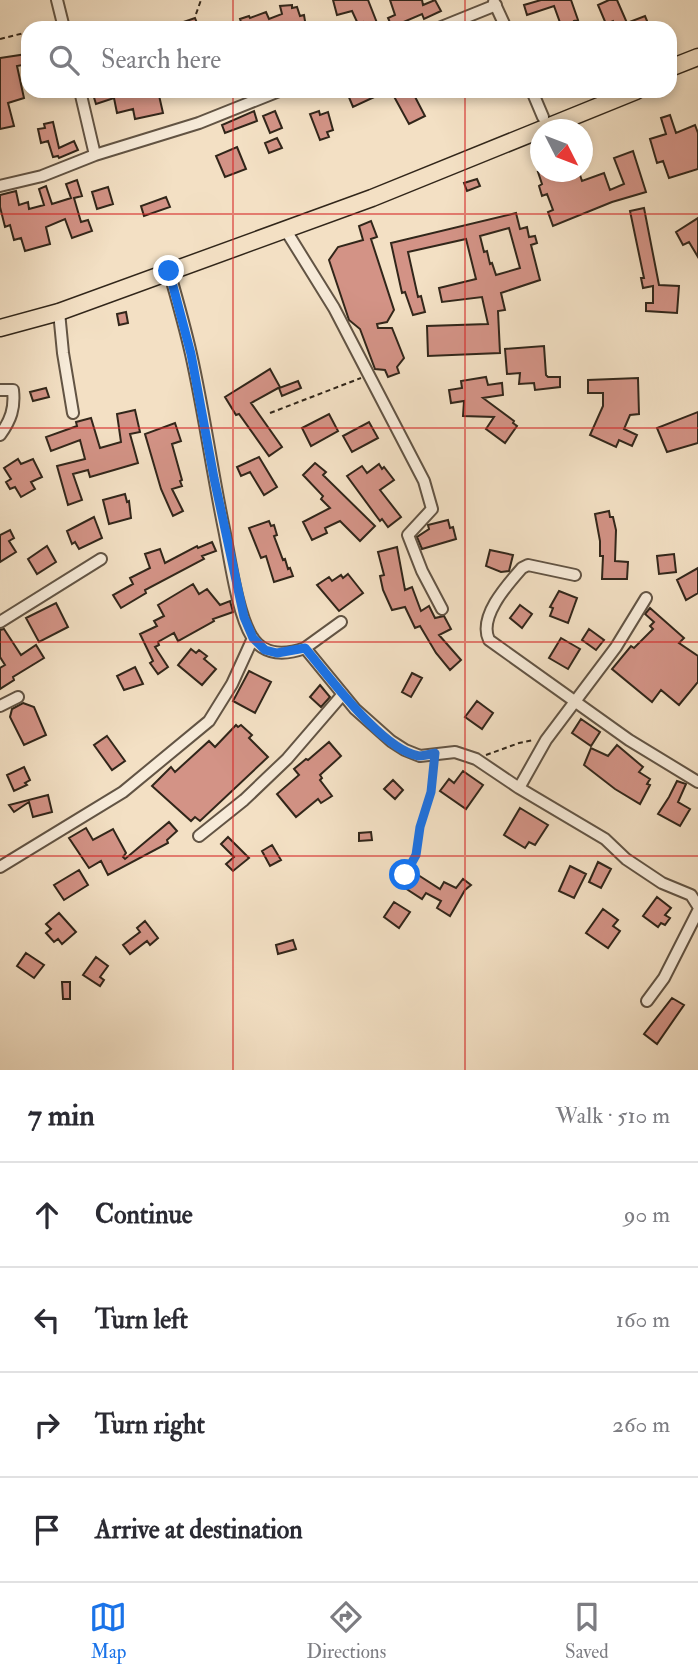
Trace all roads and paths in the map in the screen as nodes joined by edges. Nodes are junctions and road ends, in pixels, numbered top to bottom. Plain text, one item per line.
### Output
1 (57, 0) edge
2 (201, 0) edge
3 (495, 3) edge
4 (197, 14) dead end
5 (62, 21) edge
6 (455, 21) edge
7 (503, 21) edge
8 (21, 34) edge
9 (0, 39) edge
10 (698, 57) edge
11 (677, 65) edge
12 (698, 67) edge
13 (677, 75) edge
14 (81, 98) edge
15 (262, 98) edge
16 (535, 98) edge
17 (593, 98) edge
18 (619, 98) edge
19 (543, 117) junction
20 (95, 155) junction
21 (0, 186) edge
22 (285, 229) junction
23 (169, 271) junction
24 (59, 312) junction
25 (0, 319) edge
26 (0, 328) edge
27 (368, 376) junction
28 (0, 390) edge
29 (73, 413) dead end
30 (270, 413) dead end
31 (0, 435) edge
32 (101, 559) dead end
33 (575, 575) dead end
34 (646, 598) dead end
35 (442, 609) dead end
36 (0, 622) edge
37 (341, 622) dead end
38 (253, 638) junction
39 (305, 648) junction
40 (343, 694) junction
41 (18, 697) dead end
42 (574, 701) junction
43 (0, 706) edge
44 (546, 740) junction
45 (435, 753) junction
46 (476, 759) junction
47 (698, 782) edge
48 (519, 788) junction
49 (199, 836) dead end
50 (0, 867) edge
51 (405, 875) dead end
52 (698, 906) edge
53 (698, 911) edge
54 (647, 1001) dead end

1 - 5 street
2 - 4 path
3 - 6 street
3 - 7 street
8 - 9 path
10 - 11 main road
12 - 13 main road
14 - 20 street
15 - 20 street
16 - 19 street
17 - 19 main road
18 - 22 main road
19 - 25 main road
20 - 21 street
22 - 23 main road
22 - 27 street
23 - 24 main road
23 - 38 street
24 - 26 main road
24 - 29 street
27 - 30 path
27 - 35 street
28 - 31 street
32 - 36 street
33 - 42 street
34 - 42 street
37 - 39 street
38 - 39 street
38 - 50 street
39 - 40 street
40 - 45 street
40 - 49 street
41 - 43 street
42 - 44 street
42 - 47 street
44 - 46 path
44 - 48 street
45 - 46 street
45 - 51 path
46 - 48 street
48 - 52 street
53 - 54 street

